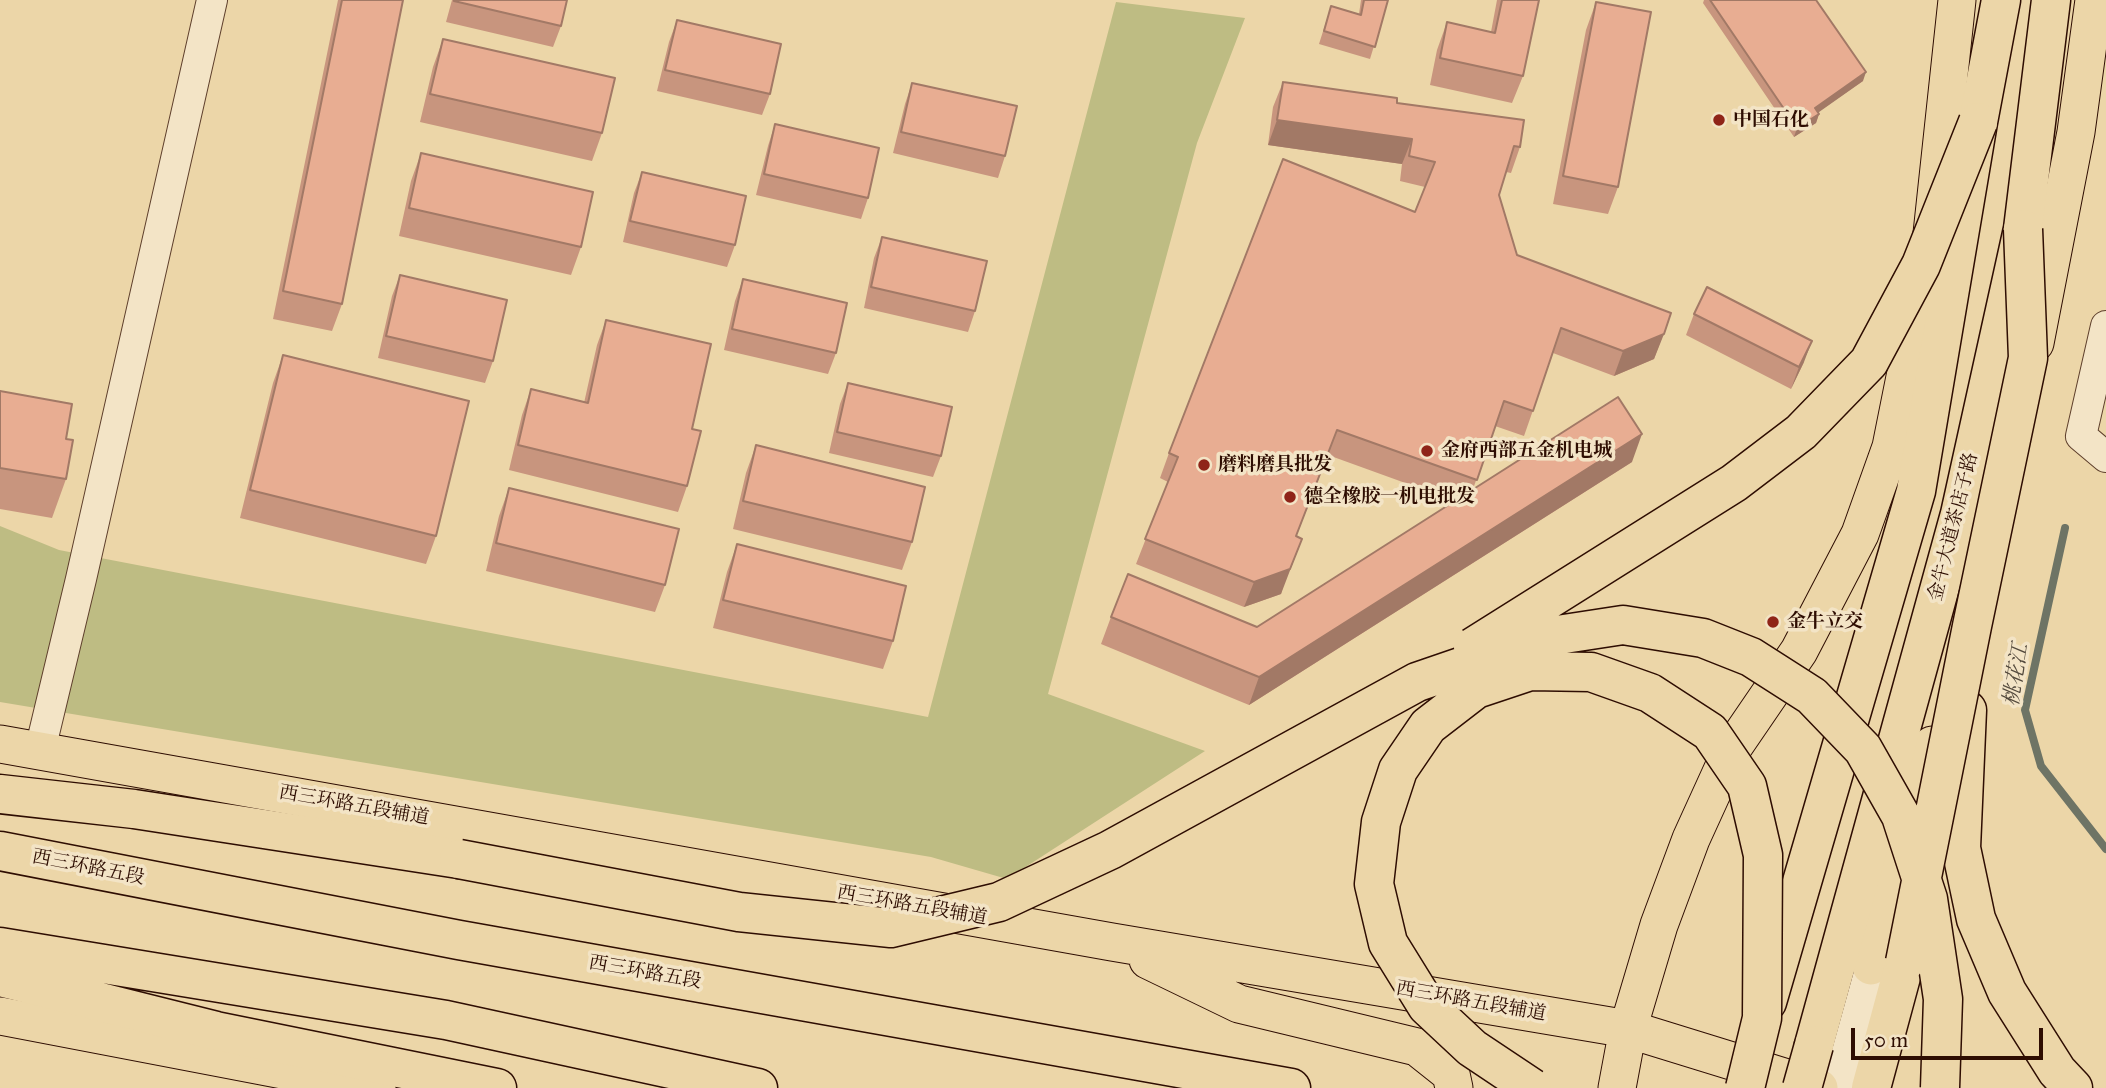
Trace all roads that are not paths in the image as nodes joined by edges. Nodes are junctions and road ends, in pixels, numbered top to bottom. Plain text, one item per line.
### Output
1 (212, 0) edge
2 (1957, 0) edge
3 (2001, 0) edge
4 (2051, 0) edge
5 (2094, 0) edge
6 (1978, 122) junction
7 (2022, 229) junction
8 (2106, 326) edge
9 (2106, 457) edge
10 (1972, 625) junction
11 (1417, 682) junction
12 (0, 744) edge
13 (40, 750) junction
14 (0, 794) edge
15 (0, 851) edge
16 (1112, 942) junction
17 (0, 947) edge
18 (1871, 967) joint
19 (0, 977) edge
20 (0, 1016) edge
21 (1762, 1018) junction
22 (1628, 1029) junction
23 (377, 1088) edge
24 (497, 1088) edge
25 (758, 1088) edge
26 (1291, 1088) edge
27 (1454, 1088) edge
28 (1532, 1088) edge
29 (1617, 1088) edge
30 (1745, 1088) edge
31 (1802, 1088) edge
32 (1819, 1088) edge
33 (1837, 1088) edge
34 (1871, 1088) edge
35 (1940, 1088) edge
36 (2073, 1088) edge

1 - 13 street
2 - 22 main road
3 - 6 highway
4 - 7 highway, 金牛大道茶店子路
5 - 18 main road
6 - 11 highway, bridge
6 - 21 highway, bridge
7 - 10 highway, bridge
7 - 31 highway, 金牛大道茶店子路, bridge
8 - 9 street
10 - 34 highway, bridge
10 - 36 highway, bridge
11 - 14 highway, bridge
11 - 35 highway, bridge
12 - 13 main road, 西三环路五段辅道
13 - 16 main road, 西三环路五段辅道
15 - 26 highway, 西三环路五段
16 - 22 main road, 西三环路五段辅道
16 - 27 main road
17 - 25 highway
18 - 33 street
19 - 24 highway
20 - 23 main road
21 - 28 highway, bridge
21 - 30 highway, bridge
22 - 29 main road
22 - 32 main road, 西三环路五段辅道

